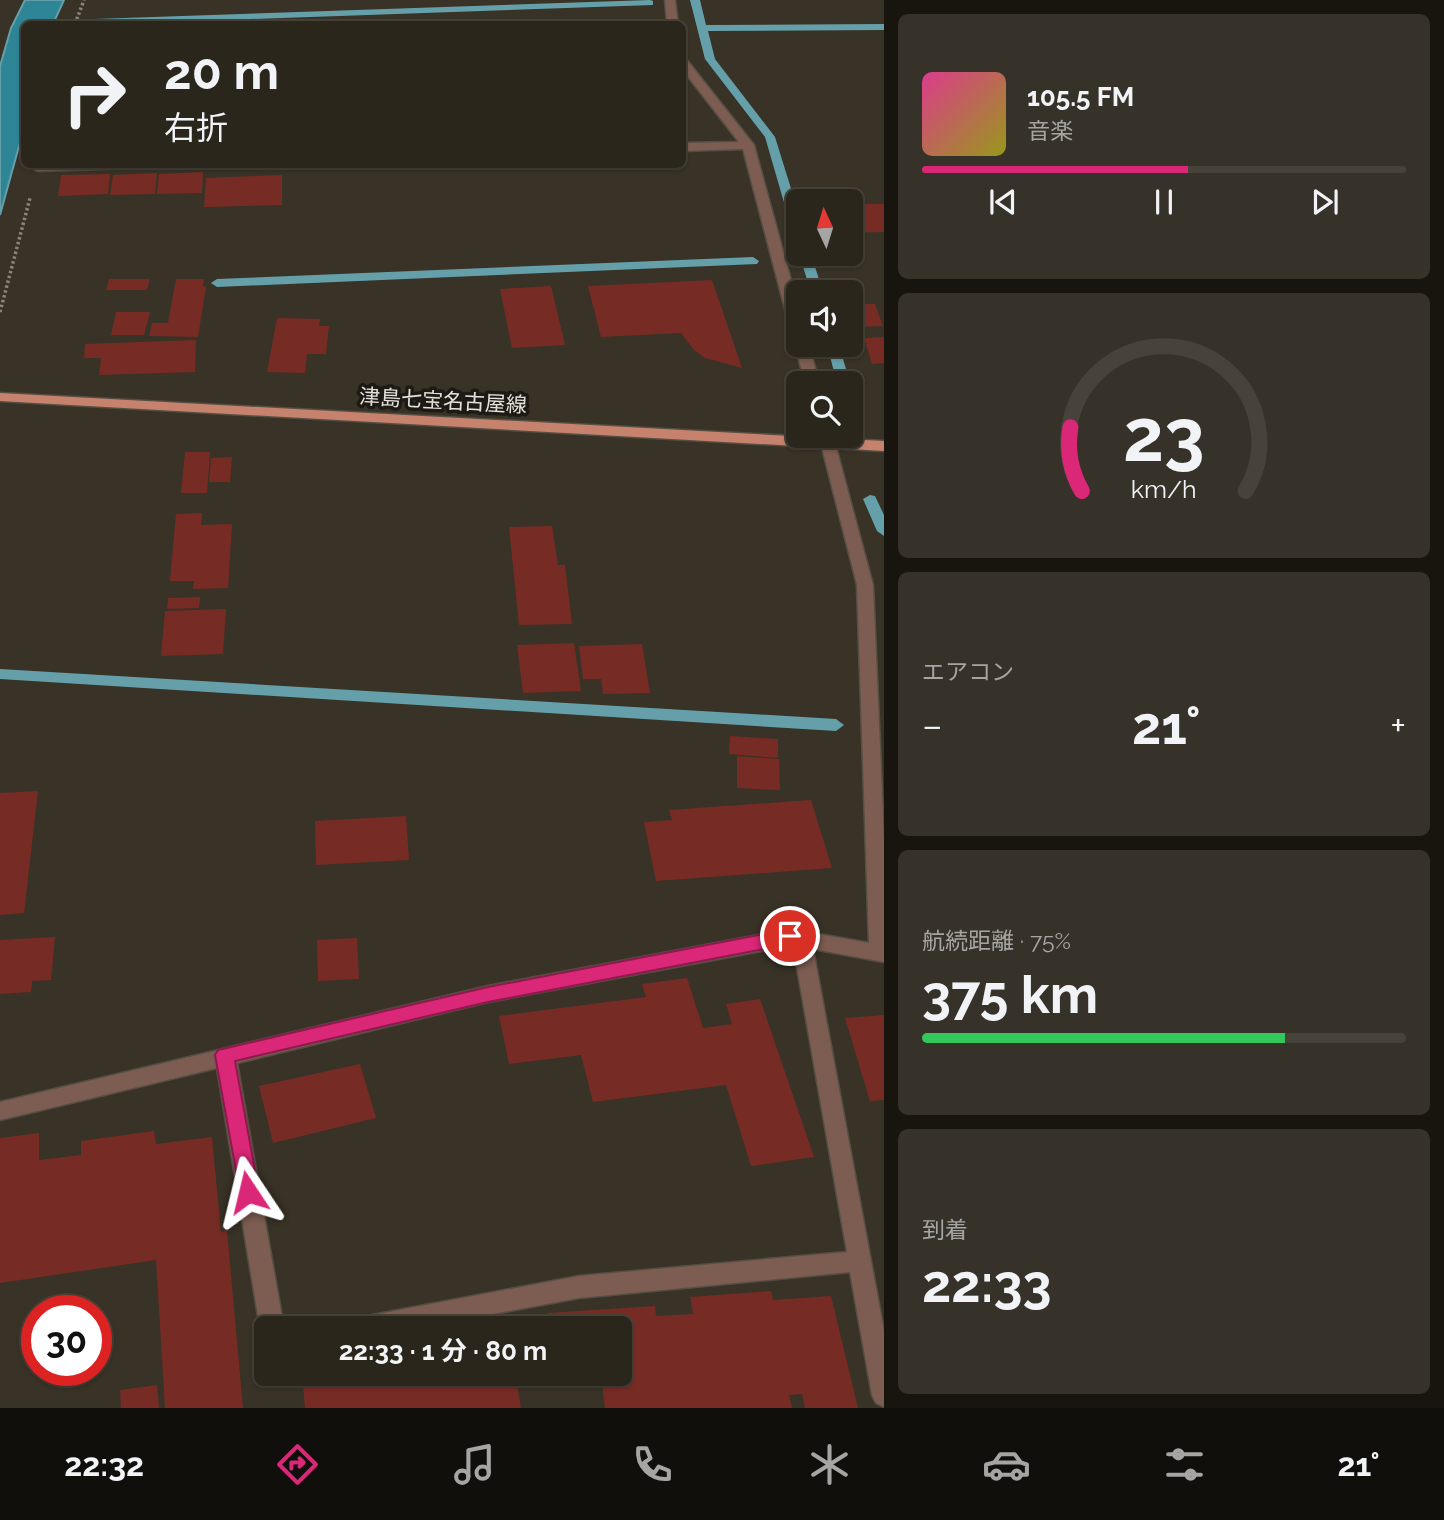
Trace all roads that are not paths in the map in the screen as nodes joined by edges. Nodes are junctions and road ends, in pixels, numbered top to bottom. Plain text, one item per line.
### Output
1 (670, 0) edge
2 (673, 21) edge
3 (686, 66) edge
4 (748, 145) junction
5 (686, 148) edge
6 (786, 287) edge
7 (0, 397) edge
8 (786, 437) edge
9 (863, 443) edge
10 (884, 446) edge
11 (829, 448) edge
12 (802, 937) junction
13 (881, 955) edge
14 (225, 1055) junction
15 (0, 1111) edge
16 (858, 1261) junction
17 (270, 1316) edge
18 (426, 1316) edge
19 (884, 1395) edge

1 - 2 street
3 - 4 street
4 - 5 street
4 - 6 street
7 - 8 main road, 津島七宝名古屋線
9 - 10 main road, 津島七宝名古屋線
11 - 13 street
12 - 13 street
12 - 14 street
12 - 16 street
14 - 15 street
14 - 17 street
16 - 18 street
16 - 19 street

